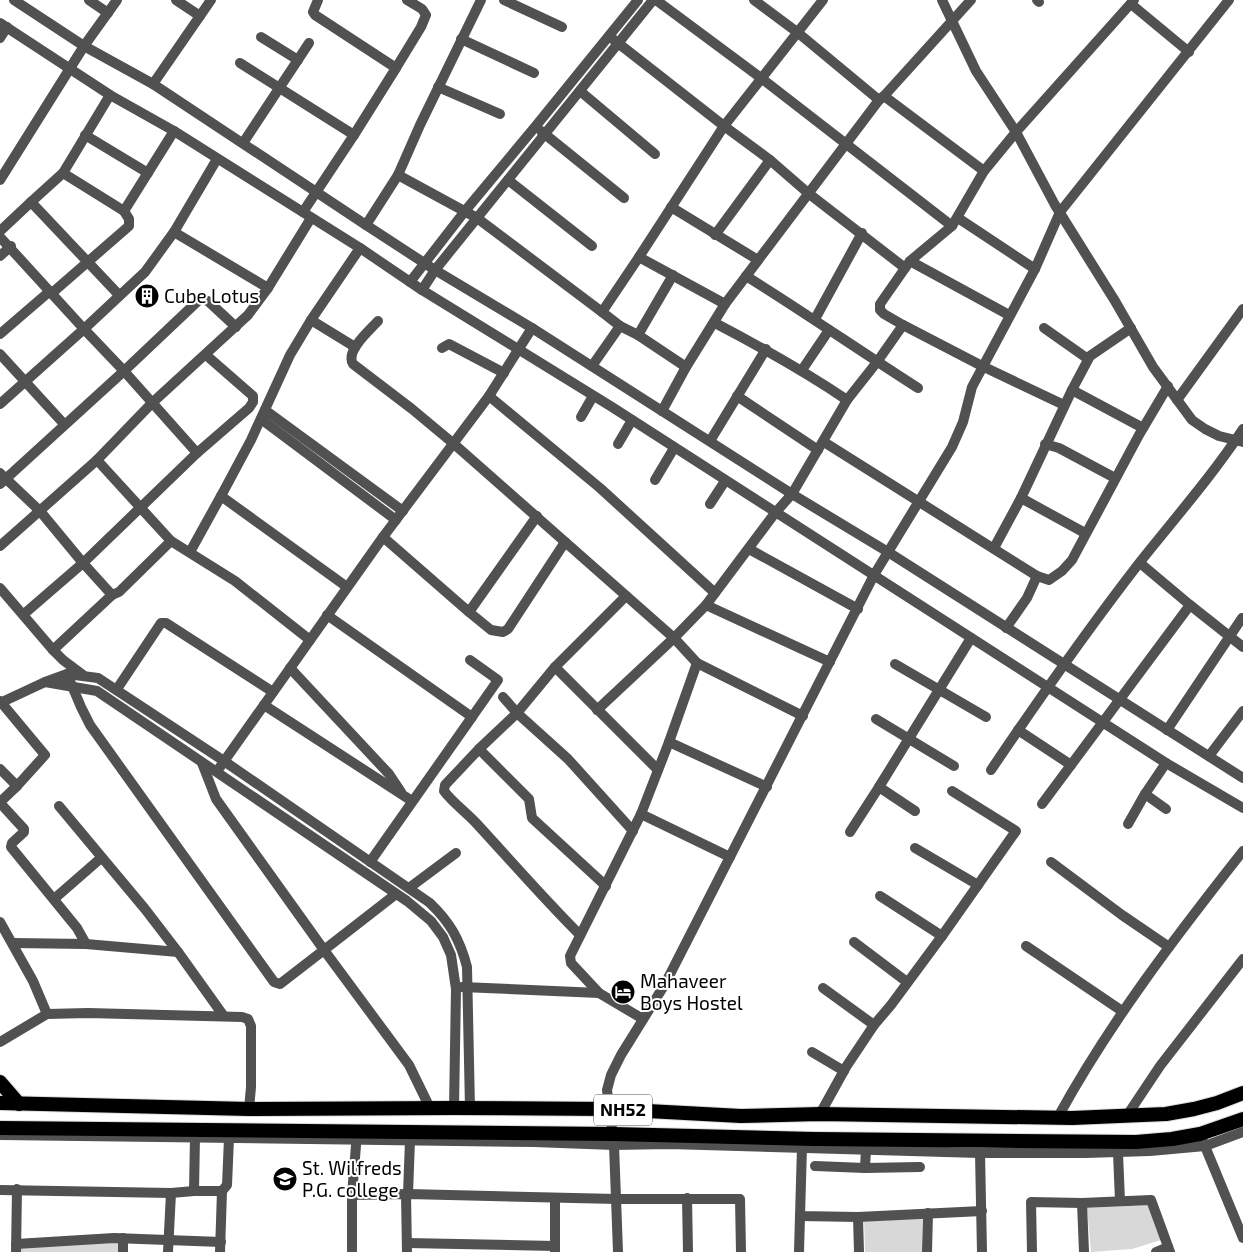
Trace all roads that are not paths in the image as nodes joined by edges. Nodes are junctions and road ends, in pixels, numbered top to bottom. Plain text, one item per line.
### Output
1 (14, 0) edge
2 (89, 0) edge
3 (117, 0) edge
4 (176, 0) edge
5 (211, 0) edge
6 (318, 0) edge
7 (407, 0) edge
8 (481, 0) edge
9 (504, 0) edge
10 (638, 0) edge
11 (655, 0) edge
12 (754, 0) edge
13 (822, 0) edge
14 (942, 0) edge
15 (971, 0) edge
16 (1229, 0) edge
17 (1132, 2) edge
18 (108, 13) junction
19 (200, 16) junction
20 (951, 20) junction
21 (4, 25) edge
22 (562, 27) dead end
23 (797, 32) junction
24 (261, 36) dead end
25 (609, 36) junction
26 (0, 38) edge
27 (461, 39) junction
28 (309, 43) dead end
29 (619, 44) junction
30 (84, 46) junction
31 (1189, 52) junction
32 (298, 60) junction
33 (240, 63) dead end
34 (396, 68) junction
35 (70, 69) junction
36 (534, 73) dead end
37 (761, 78) junction
38 (153, 84) junction
39 (438, 87) junction
40 (280, 88) junction
41 (580, 91) junction
42 (110, 94) junction
43 (881, 98) junction
44 (500, 114) dead end
45 (724, 126) junction
46 (536, 127) junction
47 (174, 131) junction
48 (1016, 132) junction
49 (545, 134) junction
50 (85, 135) junction
51 (354, 136) junction
52 (244, 144) junction
53 (844, 144) junction
54 (655, 154) dead end
55 (217, 159) junction
56 (770, 160) junction
57 (984, 171) junction
58 (63, 173) junction
59 (148, 173) junction
60 (398, 175) junction
61 (0, 180) edge
62 (508, 180) junction
63 (317, 192) junction
64 (808, 192) junction
65 (624, 198) dead end
66 (31, 202) junction
67 (671, 208) junction
68 (124, 211) junction
69 (464, 211) junction
70 (1060, 212) junction
71 (307, 215) junction
72 (477, 218) junction
73 (955, 222) junction
74 (366, 225) junction
75 (0, 231) edge
76 (174, 232) junction
77 (862, 233) junction
78 (715, 235) junction
79 (0, 237) edge
80 (11, 246) junction
81 (592, 246) dead end
82 (360, 248) junction
83 (0, 256) edge
84 (639, 257) junction
85 (758, 260) junction
86 (88, 261) junction
87 (424, 262) junction
88 (908, 265) junction
89 (1035, 269) junction
90 (435, 270) junction
91 (673, 276) junction
92 (746, 276) junction
93 (410, 282) junction
94 (268, 288) junction
95 (422, 290) junction
96 (51, 292) junction
97 (119, 295) junction
98 (725, 304) junction
99 (602, 312) junction
100 (1009, 315) junction
101 (1241, 315) edge
102 (815, 319) junction
103 (311, 320) junction
104 (378, 321) dead end
105 (715, 323) junction
106 (903, 325) junction
107 (620, 326) junction
108 (236, 327) junction
109 (532, 328) junction
110 (1044, 328) dead end
111 (1131, 328) junction
112 (84, 329) junction
113 (829, 330) junction
114 (0, 334) edge
115 (638, 335) junction
116 (355, 347) junction
117 (442, 348) dead end
118 (766, 349) junction
119 (518, 350) junction
120 (0, 354) edge
121 (206, 354) junction
122 (1088, 359) junction
123 (877, 362) junction
124 (592, 366) junction
125 (982, 366) junction
126 (686, 367) junction
127 (802, 370) junction
128 (124, 371) junction
129 (504, 373) junction
130 (25, 382) junction
131 (1168, 386) junction
132 (918, 388) dead end
133 (1072, 390) junction
134 (490, 396) junction
135 (593, 396) junction
136 (737, 396) junction
137 (847, 400) junction
138 (1177, 400) junction
139 (152, 403) junction
140 (0, 404) edge
141 (1064, 405) junction
142 (662, 411) junction
143 (263, 415) junction
144 (580, 417) dead end
145 (632, 420) junction
146 (64, 424) junction
147 (1143, 428) junction
148 (1243, 429) edge
149 (710, 441) junction
150 (1239, 441) edge
151 (454, 444) junction
152 (618, 444) dead end
153 (1045, 444) junction
154 (821, 446) junction
155 (674, 448) junction
156 (197, 453) junction
157 (98, 460) junction
158 (1115, 478) junction
159 (2, 479) edge
160 (655, 480) dead end
161 (725, 481) junction
162 (370, 486) junction
163 (792, 494) junction
164 (221, 496) junction
165 (363, 496) junction
166 (1021, 498) junction
167 (919, 502) junction
168 (710, 504) dead end
169 (141, 508) junction
170 (40, 511) junction
171 (403, 511) junction
172 (775, 513) junction
173 (537, 516) junction
174 (396, 520) junction
175 (1085, 533) junction
176 (383, 537) junction
177 (171, 541) junction
178 (565, 542) junction
179 (0, 546) edge
180 (994, 548) junction
181 (749, 549) junction
182 (190, 552) junction
183 (888, 552) junction
184 (83, 563) junction
185 (1140, 563) junction
186 (874, 575) junction
187 (1038, 576) junction
188 (347, 587) junction
189 (0, 588) edge
190 (715, 593) junction
191 (112, 595) junction
192 (626, 596) junction
193 (706, 605) junction
194 (1190, 605) junction
195 (858, 609) junction
196 (469, 612) junction
197 (24, 614) junction
198 (327, 615) junction
199 (1242, 618) edge
200 (1006, 628) junction
201 (674, 638) junction
202 (971, 638) junction
203 (1230, 638) junction
204 (310, 640) junction
205 (1243, 647) edge
206 (54, 650) junction
207 (470, 660) dead end
208 (830, 662) junction
209 (696, 663) junction
210 (895, 664) dead end
211 (1063, 664) junction
212 (555, 667) junction
213 (290, 668) junction
214 (67, 674) junction
215 (85, 676) junction
216 (45, 682) junction
217 (72, 685) junction
218 (1046, 688) junction
219 (117, 689) junction
220 (940, 690) junction
221 (273, 692) junction
222 (503, 697) dead end
223 (1120, 699) junction
224 (0, 702) edge
225 (264, 704) junction
226 (598, 710) junction
227 (1243, 712) edge
228 (517, 713) junction
229 (804, 716) junction
230 (472, 717) junction
231 (986, 717) dead end
232 (876, 719) dead end
233 (1103, 723) junction
234 (1018, 730) junction
235 (1167, 730) junction
236 (910, 738) junction
237 (669, 742) junction
238 (479, 749) junction
239 (1209, 756) junction
240 (224, 761) junction
241 (202, 762) junction
242 (1166, 763) junction
243 (1071, 765) junction
244 (954, 766) dead end
245 (0, 769) edge
246 (658, 770) junction
247 (991, 770) dead end
248 (216, 773) junction
249 (1243, 778) edge
250 (18, 786) junction
251 (767, 787) junction
252 (879, 787) junction
253 (952, 791) dead end
254 (1145, 794) junction
255 (403, 795) junction
256 (412, 801) junction
257 (0, 803) edge
258 (1042, 804) dead end
259 (59, 806) dead end
260 (1243, 808) edge
261 (1166, 809) dead end
262 (915, 811) dead end
263 (641, 814) junction
264 (1128, 824) dead end
265 (633, 831) junction
266 (850, 832) dead end
267 (915, 848) dead end
268 (1243, 851) edge
269 (456, 853) dead end
270 (730, 857) junction
271 (101, 858) junction
272 (370, 862) junction
273 (1051, 862) dead end
274 (978, 885) junction
275 (606, 886) junction
276 (409, 888) junction
277 (396, 894) junction
278 (880, 896) dead end
279 (54, 899) junction
280 (0, 922) edge
281 (580, 935) junction
282 (942, 936) junction
283 (854, 942) dead end
284 (14, 944) junction
285 (86, 944) junction
286 (1026, 946) dead end
287 (1169, 947) junction
288 (324, 950) junction
289 (178, 952) junction
290 (1243, 959) edge
291 (907, 982) junction
292 (467, 986) junction
293 (456, 988) junction
294 (823, 988) dead end
295 (598, 993) junction
296 (1122, 1011) junction
297 (47, 1014) junction
298 (222, 1016) junction
299 (643, 1019) junction
300 (874, 1025) junction
301 (0, 1042) edge
302 (812, 1052) dead end
303 (844, 1071) junction
304 (0, 1082) edge
305 (1243, 1093) edge
306 (0, 1103) edge
307 (19, 1104) junction
308 (430, 1108) junction
309 (454, 1108) junction
310 (470, 1108) junction
311 (249, 1109) junction
312 (610, 1110) junction
313 (820, 1114) junction
314 (1126, 1116) junction
315 (1058, 1118) junction
316 (1243, 1119) edge
317 (0, 1128) edge
318 (1243, 1132) edge
319 (0, 1135) edge
320 (356, 1136) junction
321 (195, 1137) junction
322 (228, 1138) junction
323 (614, 1139) junction
324 (410, 1140) junction
325 (1202, 1140) junction
326 (802, 1147) junction
327 (866, 1149) junction
328 (1118, 1152) junction
329 (980, 1153) junction
330 (815, 1166) dead end
331 (920, 1167) dead end
332 (865, 1168) junction
333 (16, 1189) junction
334 (0, 1190) edge
335 (194, 1190) junction
336 (222, 1191) junction
337 (171, 1193) junction
338 (407, 1194) junction
339 (352, 1195) junction
340 (555, 1198) junction
341 (687, 1198) junction
342 (617, 1199) junction
343 (1120, 1201) junction
344 (1082, 1203) junction
345 (982, 1211) junction
346 (928, 1213) junction
347 (800, 1216) junction
348 (858, 1217) junction
349 (123, 1238) junction
350 (1243, 1238) edge
351 (167, 1240) junction
352 (220, 1247) edge
353 (407, 1247) edge
354 (16, 1248) edge
355 (459, 1248) edge
356 (555, 1249) edge
357 (1169, 1250) edge
358 (123, 1252) edge
359 (168, 1252) edge
360 (352, 1252) edge
361 (618, 1252) edge
362 (688, 1252) edge
363 (741, 1252) edge
364 (799, 1252) edge
365 (859, 1252) edge
366 (927, 1252) edge
367 (982, 1252) edge
368 (1032, 1252) edge
369 (1084, 1252) edge
370 (1156, 1252) edge

1 - 30 street
2 - 18 street
3 - 18 street
4 - 19 street
5 - 19 street
6 - 34 street
7 - 34 street
8 - 27 street
9 - 22 street
10 - 25 street
11 - 29 street
11 - 37 street
12 - 23 street
13 - 23 street
14 - 20 street
15 - 20 street
16 - 31 street
17 - 31 street
17 - 48 street
18 - 30 street
19 - 38 street
20 - 43 street
20 - 48 street
21 - 26 street
21 - 35 street
23 - 37 street
23 - 43 street
24 - 32 street
25 - 29 street
25 - 46 street
27 - 36 street
27 - 39 street
28 - 32 street
29 - 41 street
29 - 45 street
30 - 35 street
30 - 38 street
31 - 70 street
32 - 40 street
33 - 40 street
34 - 51 street
35 - 42 street
35 - 61 street
37 - 45 street
37 - 53 street
38 - 52 street
39 - 44 street
39 - 60 street
40 - 51 street
40 - 52 street
41 - 49 street
41 - 54 street
42 - 47 street
42 - 50 street
43 - 53 street
43 - 57 street
45 - 56 street
45 - 67 street
46 - 49 street
46 - 69 street
47 - 55 street
47 - 59 street
48 - 57 street
48 - 70 street
49 - 62 street
49 - 65 street
50 - 58 street
50 - 59 street
51 - 63 street
52 - 63 street
53 - 64 street
53 - 73 street
55 - 71 street
55 - 76 street
56 - 64 street
56 - 78 street
57 - 73 street
58 - 66 street
58 - 68 street
59 - 68 street
60 - 69 street
60 - 74 street
62 - 72 street
62 - 81 street
63 - 71 street
63 - 74 street
64 - 77 street
64 - 85 street
66 - 75 street
66 - 86 street
67 - 78 street
67 - 84 street
68 - 86 street
69 - 72 street
69 - 87 street
70 - 89 street
70 - 111 street
71 - 82 street
71 - 94 street
72 - 90 street
72 - 99 street
73 - 88 street
73 - 89 street
74 - 87 street
76 - 94 street
76 - 97 street
77 - 88 street
77 - 102 street
78 - 85 street
79 - 80 street
80 - 83 street
80 - 96 street
82 - 93 street
82 - 103 street
84 - 91 street
84 - 99 street
85 - 92 street
86 - 96 street
86 - 97 street
87 - 90 street
87 - 93 street
88 - 100 street
88 - 106 street
89 - 100 street
90 - 95 street
90 - 109 street
91 - 98 street
91 - 115 street
92 - 98 street
92 - 102 street
93 - 95 street
94 - 108 street
95 - 119 street
96 - 112 street
96 - 114 street
97 - 112 street
98 - 105 street
99 - 107 street
100 - 125 street
101 - 138 street
102 - 113 street
103 - 116 street
103 - 143 street
104 - 116 street
105 - 118 street
105 - 126 street
106 - 123 street
106 - 125 street
107 - 115 street
107 - 124 street
108 - 121 street
108 - 128 street
109 - 119 street
109 - 124 street
110 - 122 street
111 - 122 street
111 - 131 street
112 - 128 street
112 - 130 street
113 - 123 street
113 - 127 street
115 - 126 street
116 - 151 street
117 - 129 street
118 - 127 street
118 - 136 street
119 - 129 street
119 - 135 street
120 - 130 street
121 - 139 street
121 - 156 street
122 - 133 street
123 - 132 street
123 - 137 street
124 - 142 street
125 - 141 street
125 - 167 street
126 - 142 street
127 - 137 street
128 - 139 street
128 - 146 street
129 - 134 street
130 - 140 street
130 - 146 street
131 - 138 street
131 - 147 street
133 - 141 street
133 - 147 street
134 - 151 street
134 - 190 street
135 - 144 street
135 - 145 street
136 - 149 street
136 - 154 street
137 - 154 street
138 - 150 street
139 - 156 street
139 - 157 street
141 - 153 street
142 - 149 street
143 - 162 street
143 - 164 street
143 - 165 street
145 - 152 street
145 - 155 street
146 - 159 street
147 - 158 street
148 - 150 street
149 - 163 street
150 - 185 street
151 - 171 street
151 - 173 street
153 - 158 street
153 - 166 street
154 - 163 street
154 - 167 street
155 - 160 street
155 - 161 street
156 - 169 street
157 - 169 street
157 - 170 street
158 - 175 street
159 - 170 street
161 - 168 street
161 - 172 street
162 - 165 street
162 - 171 street
163 - 172 street
163 - 183 street
164 - 182 street
164 - 188 street
165 - 174 street
166 - 175 street
166 - 180 street
167 - 180 street
167 - 183 street
169 - 177 street
169 - 184 street
170 - 179 street
170 - 184 street
171 - 174 street
172 - 181 street
172 - 186 street
173 - 178 street
173 - 196 street
174 - 176 street
175 - 187 street
176 - 188 street
176 - 196 street
177 - 182 street
177 - 191 street
178 - 192 street
178 - 196 street
180 - 187 street
181 - 190 street
181 - 195 street
182 - 204 street
183 - 186 street
183 - 200 street
184 - 191 street
184 - 197 street
185 - 194 street
185 - 211 street
186 - 195 street
186 - 202 street
187 - 200 street
188 - 198 street
189 - 197 street
190 - 193 street
191 - 206 street
192 - 201 street
192 - 212 street
193 - 201 street
193 - 208 street
194 - 203 street
194 - 223 street
195 - 208 street
197 - 206 street
198 - 204 street
198 - 230 street
199 - 203 street
200 - 211 street
201 - 209 street
201 - 226 street
202 - 218 street
202 - 220 street
203 - 205 street
203 - 235 street
204 - 213 street
206 - 215 street
207 - 230 street
208 - 229 street
209 - 229 street
209 - 237 street
210 - 220 street
211 - 218 street
211 - 223 street
212 - 226 street
212 - 228 street
213 - 221 street
213 - 255 street
214 - 215 street
214 - 216 street
214 - 217 street
215 - 219 street
216 - 217 street
216 - 224 street
217 - 241 street
217 - 288 street
218 - 233 street
218 - 234 street
219 - 221 street
219 - 240 street
220 - 231 street
220 - 236 street
221 - 225 street
222 - 228 street
223 - 233 street
223 - 235 street
224 - 250 street
225 - 240 street
225 - 255 street
226 - 246 street
227 - 239 street
228 - 238 street
228 - 265 street
229 - 251 street
230 - 256 street
232 - 236 street
233 - 242 street
233 - 243 street
234 - 243 street
234 - 247 street
235 - 239 street
236 - 244 street
236 - 252 street
237 - 246 street
237 - 251 street
238 - 275 street
238 - 281 street
239 - 249 street
240 - 248 street
240 - 272 street
241 - 248 street
241 - 288 street
242 - 254 street
242 - 260 street
243 - 258 street
245 - 250 street
246 - 263 street
248 - 277 street
250 - 257 street
251 - 270 street
252 - 262 street
252 - 266 street
253 - 274 street
254 - 261 street
254 - 264 street
255 - 256 street
256 - 272 street
257 - 279 street
259 - 271 street
263 - 265 street
263 - 270 street
265 - 275 street
267 - 274 street
268 - 287 street
269 - 276 street
270 - 299 street
271 - 279 street
271 - 289 street
272 - 276 street
273 - 287 street
274 - 282 street
275 - 281 street
276 - 292 street
277 - 288 street
277 - 293 street
278 - 282 street
279 - 285 street
280 - 284 street
281 - 295 street
282 - 291 street
283 - 291 street
284 - 285 street
284 - 297 street
285 - 289 street
286 - 296 street
287 - 296 street
288 - 308 street
289 - 298 street
290 - 314 street
291 - 300 street
292 - 293 street
292 - 295 street
292 - 310 street
293 - 309 street
294 - 300 street
295 - 299 street
296 - 315 street
297 - 298 street
297 - 301 street
298 - 311 street
299 - 312 street
300 - 303 street
302 - 303 street
303 - 313 street
304 - 307 highway
305 - 314 highway, NH52
306 - 307 highway, NH52
307 - 311 highway, NH52
308 - 309 highway, NH52
308 - 311 highway, NH52
309 - 310 highway, NH52
310 - 312 highway, NH52
312 - 313 highway, NH52
312 - 323 street
313 - 315 highway, NH52
314 - 315 highway, NH52
316 - 325 highway, NH52
317 - 320 highway, NH52
318 - 325 street
319 - 321 street
320 - 322 street
320 - 323 highway, NH52
320 - 324 street
320 - 339 street
321 - 322 street
321 - 335 street
322 - 336 street
323 - 324 street
323 - 325 highway, NH52
323 - 326 street
323 - 342 street
324 - 338 street
325 - 328 street
325 - 350 street
326 - 327 street
326 - 347 street
327 - 329 street
327 - 332 street
328 - 329 street
328 - 343 street
329 - 345 street
330 - 332 street
331 - 332 street
333 - 334 street
333 - 337 street
333 - 354 street
335 - 336 street
335 - 337 street
336 - 352 street
337 - 351 street
338 - 339 street
338 - 340 street
338 - 353 street
339 - 360 street
340 - 342 street
340 - 356 street
341 - 342 street
341 - 362 street
341 - 363 street
342 - 361 street
343 - 344 street
343 - 357 street
344 - 368 street
344 - 369 street
345 - 346 street
345 - 367 street
346 - 348 street
346 - 366 street
347 - 348 street
347 - 364 street
348 - 365 street
349 - 351 street
349 - 354 street
349 - 358 street
351 - 352 street
351 - 359 street
353 - 355 street
355 - 356 street
357 - 370 street

